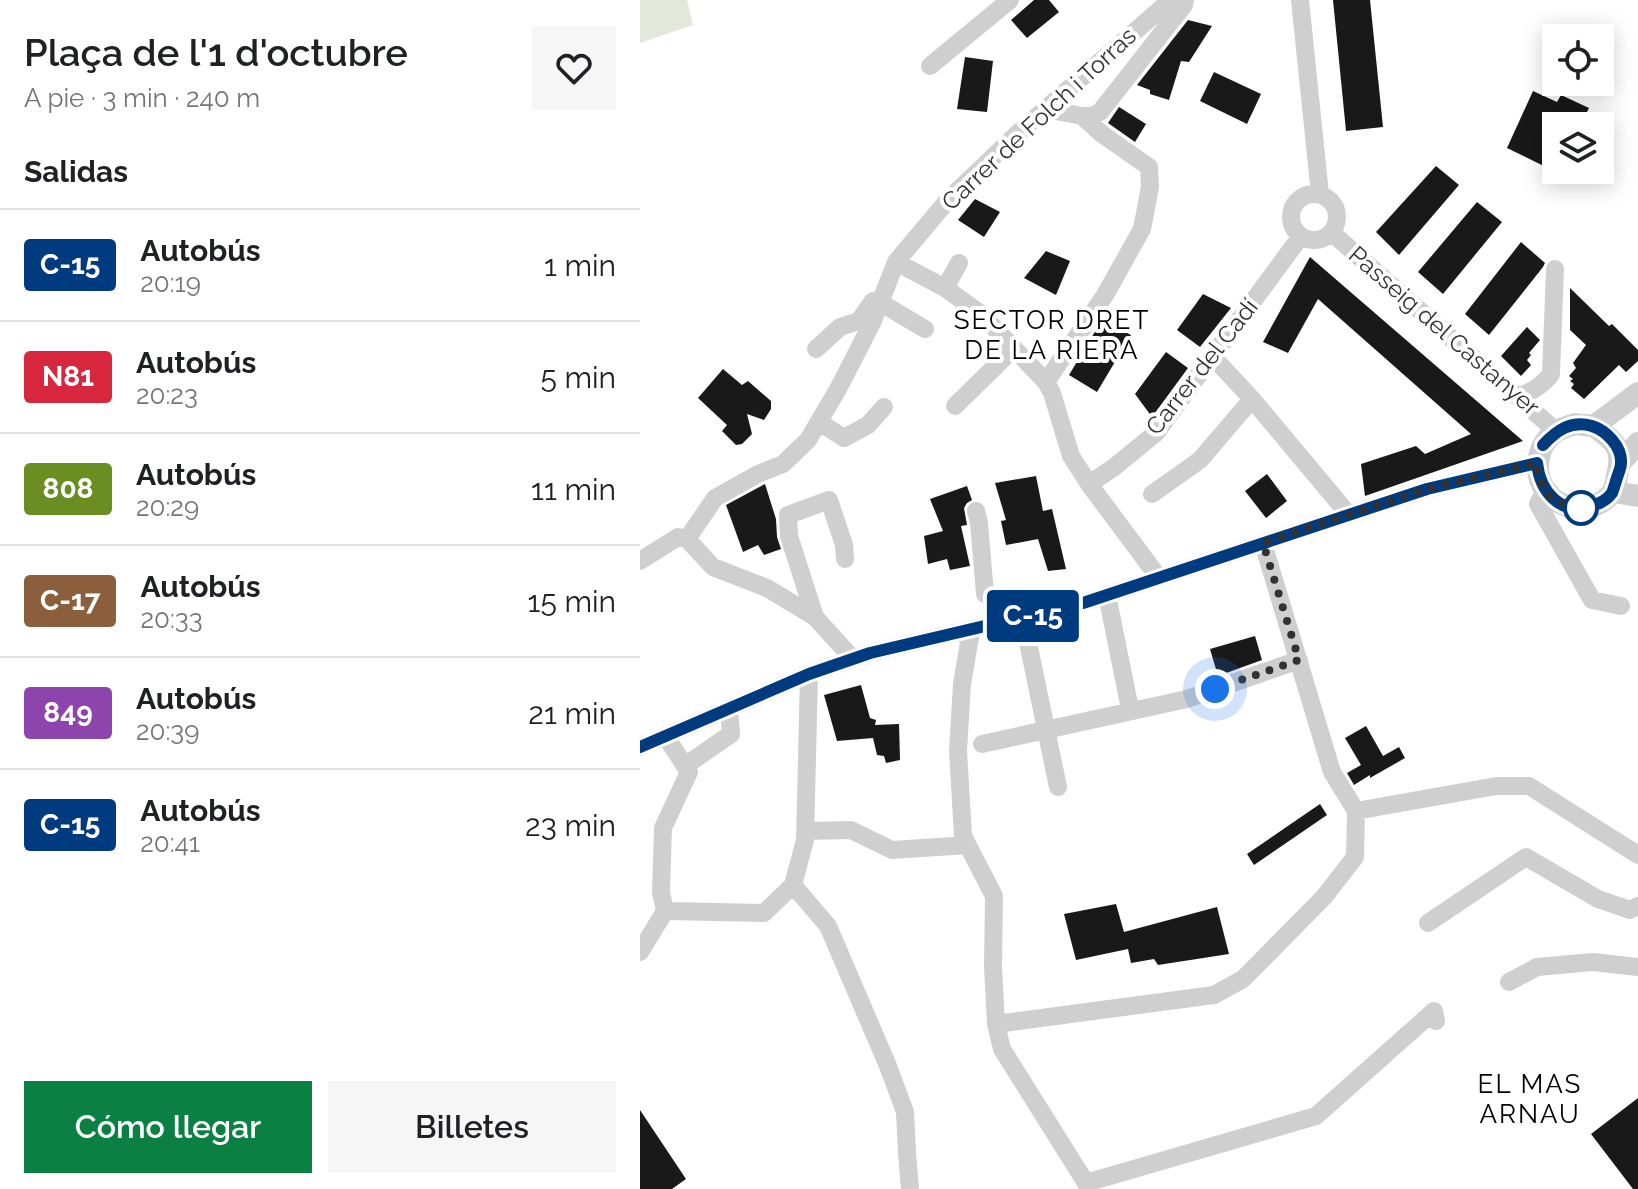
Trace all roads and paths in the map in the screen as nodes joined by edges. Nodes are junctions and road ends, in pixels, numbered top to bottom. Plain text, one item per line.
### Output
1 (1010, 0) edge
2 (1171, 0) edge
3 (1185, 0) edge
4 (1300, 0) edge
5 (930, 66) dead end
6 (1046, 109) junction
7 (1082, 116) junction
8 (1320, 194) junction
9 (1331, 232) junction
10 (1301, 236) junction
11 (959, 263) dead end
12 (894, 268) junction
13 (1555, 269) dead end
14 (945, 288) junction
15 (881, 303) junction
16 (925, 329) dead end
17 (816, 349) dead end
18 (1013, 349) junction
19 (1213, 357) junction
20 (1046, 382) junction
21 (1638, 393) edge
22 (1519, 397) junction
23 (1252, 399) junction
24 (955, 406) dead end
25 (884, 407) dead end
26 (819, 422) junction
27 (1594, 426) junction
28 (1556, 431) junction
29 (1638, 443) edge
30 (1621, 462) junction
31 (1537, 463) junction
32 (1089, 484) junction
33 (1545, 490) junction
34 (1613, 492) junction
35 (1152, 494) dead end
36 (1638, 496) edge
37 (976, 511) dead end
38 (1349, 515) junction
39 (682, 538) junction
40 (1263, 543) junction
41 (845, 559) dead end
42 (640, 561) edge
43 (1159, 578) junction
44 (1107, 595) junction
45 (1621, 606) dead end
46 (815, 617) junction
47 (1030, 617) junction
48 (971, 631) junction
49 (853, 659) junction
50 (1299, 660) junction
51 (809, 674) junction
52 (1129, 704) dead end
53 (729, 709) junction
54 (1046, 731) junction
55 (666, 737) junction
56 (982, 744) dead end
57 (640, 747) edge
58 (685, 766) junction
59 (1058, 787) dead end
60 (1356, 811) junction
61 (806, 831) junction
62 (968, 845) junction
63 (1638, 855) edge
64 (793, 885) junction
65 (1638, 906) edge
66 (665, 911) junction
67 (1428, 923) dead end
68 (640, 952) edge
69 (1638, 967) edge
70 (1509, 982) dead end
71 (1436, 1021) dead end
72 (996, 1024) junction
73 (1087, 1186) edge
74 (910, 1189) edge

1 - 5 street
2 - 6 street, Carrer de Folch i Torras
3 - 7 street
4 - 8 street
6 - 7 street
6 - 12 street, Carrer de Folch i Torras
7 - 20 street
8 - 9 street
8 - 10 street
9 - 10 street
9 - 22 street, Passeig del Castanyer
10 - 19 street, Carrer del Cadí
11 - 14 street
12 - 14 street
12 - 15 street, Carrer de Folch i Torras
12 - 17 street
13 - 22 street
14 - 18 street
15 - 16 street
15 - 26 street, Carrer de Folch i Torras
18 - 20 street
18 - 24 street
19 - 23 street
19 - 32 street, Carrer del Cadí
20 - 32 street
21 - 27 street
22 - 28 street, Passeig del Castanyer
23 - 35 street
23 - 38 street
25 - 26 street
26 - 39 street, Carrer de Folch i Torras
27 - 28 street
27 - 30 street
28 - 31 street
29 - 30 street
30 - 34 street
31 - 33 street
31 - 38 street
32 - 43 street
33 - 34 street
33 - 45 street
34 - 36 street
37 - 47 street
38 - 40 street
39 - 42 street
39 - 46 street
40 - 43 street
40 - 50 street
41 - 46 street
43 - 44 street
44 - 47 street
44 - 52 street
46 - 49 street
47 - 48 street
47 - 54 street
48 - 49 street
48 - 62 street
49 - 51 street
50 - 54 street
50 - 60 street
51 - 53 street
51 - 61 street
53 - 55 street
53 - 58 street
54 - 56 street
54 - 59 street
55 - 57 street
55 - 58 street
58 - 66 street
60 - 63 street
60 - 72 street
61 - 62 street
61 - 64 street
62 - 72 street
64 - 66 street
64 - 74 street
65 - 67 street
66 - 68 street
69 - 70 street
71 - 73 street
72 - 73 street

